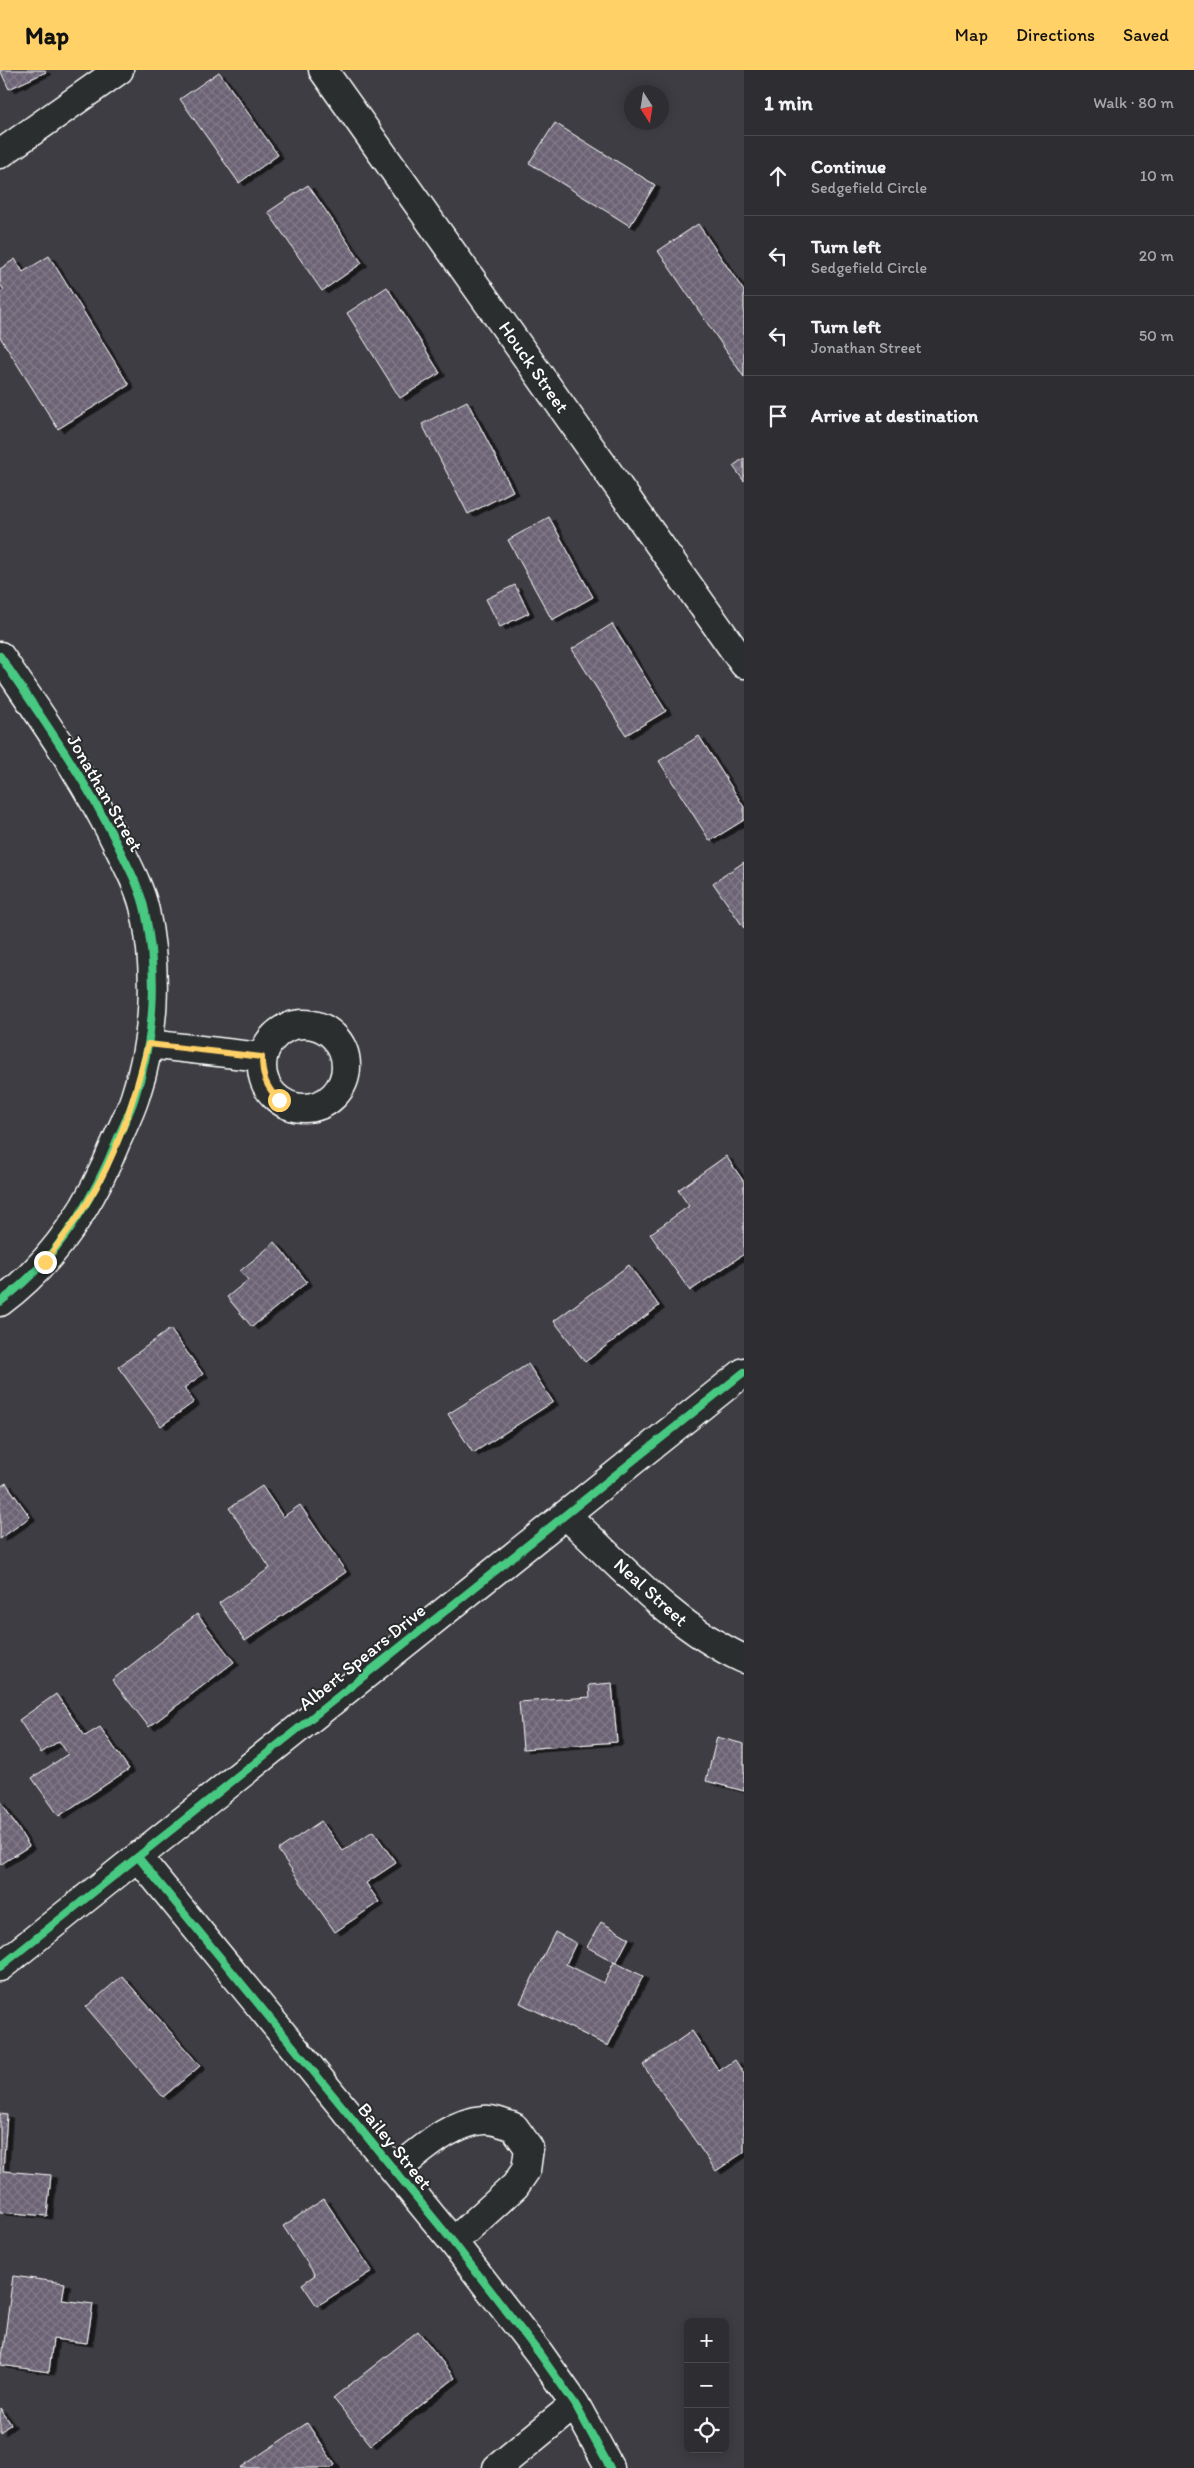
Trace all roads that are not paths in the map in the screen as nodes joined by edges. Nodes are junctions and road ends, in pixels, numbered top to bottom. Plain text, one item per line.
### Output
1 (119, 70) edge
2 (323, 70) edge
3 (0, 154) edge
4 (736, 636) edge
5 (0, 656) edge
6 (744, 664) edge
7 (148, 1044) junction
8 (262, 1057) dead end
9 (0, 1302) edge
10 (744, 1372) edge
11 (566, 1514) junction
12 (744, 1659) edge
13 (138, 1857) junction
14 (0, 1967) edge
15 (395, 2171) junction
16 (453, 2242) junction
17 (575, 2404) junction
18 (497, 2468) edge
19 (610, 2468) edge

1 - 3 street
2 - 4 street, Houck Street
4 - 6 street, Houck Street
5 - 7 street, Jonathan Street
7 - 8 street
7 - 9 street, Jonathan Street
10 - 11 street, Albert Spears Drive
11 - 12 street, Neal Street
11 - 13 street, Albert Spears Drive
13 - 14 street, Albert Spears Drive
13 - 15 street, Bailey Street
15 - 16 street, Bailey Street
15 - 16 street, Bailey Street
16 - 17 street, Bailey Street
17 - 18 street
17 - 19 street, Bailey Street

